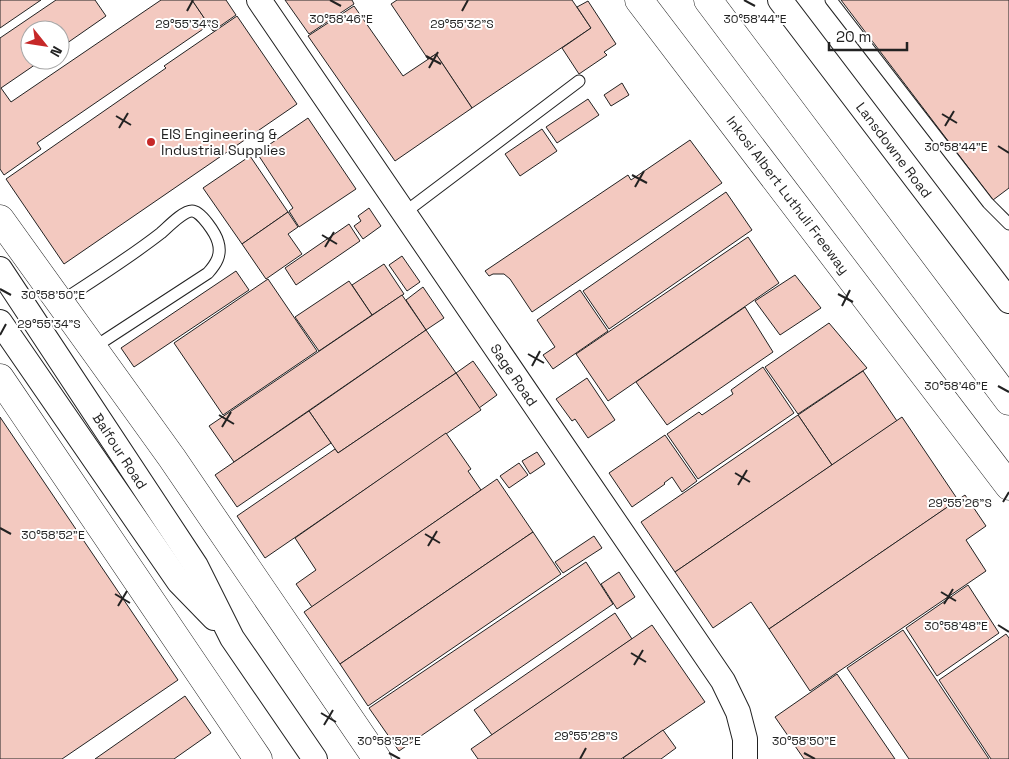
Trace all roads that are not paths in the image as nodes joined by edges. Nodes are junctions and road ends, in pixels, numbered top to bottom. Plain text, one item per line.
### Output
1 (259, 0) edge
2 (639, 0) edge
3 (708, 0) edge
4 (780, 0) edge
5 (831, 0) edge
6 (580, 81) dead end
7 (404, 213) junction
8 (0, 219) edge
9 (1009, 224) edge
10 (0, 268) edge
11 (1009, 301) edge
12 (60, 302) junction
13 (0, 322) edge
14 (93, 348) junction
15 (0, 378) edge
16 (1009, 401) edge
17 (1009, 486) edge
18 (237, 645) junction
19 (258, 759) edge
20 (315, 759) edge
21 (377, 759) edge
22 (745, 759) edge

1 - 7 street, Sage Road
2 - 17 main road, Inkosi Albert Luthuli Freeway
3 - 16 main road
4 - 11 street, Lansdowne Road
5 - 9 lane
6 - 7 lane
7 - 22 street, Sage Road
8 - 12 main road
10 - 18 street, Balfour Road
12 - 14 main road
12 - 14 lane
13 - 18 street, Balfour Road
14 - 21 main road
15 - 19 main road
18 - 20 street, Balfour Road

